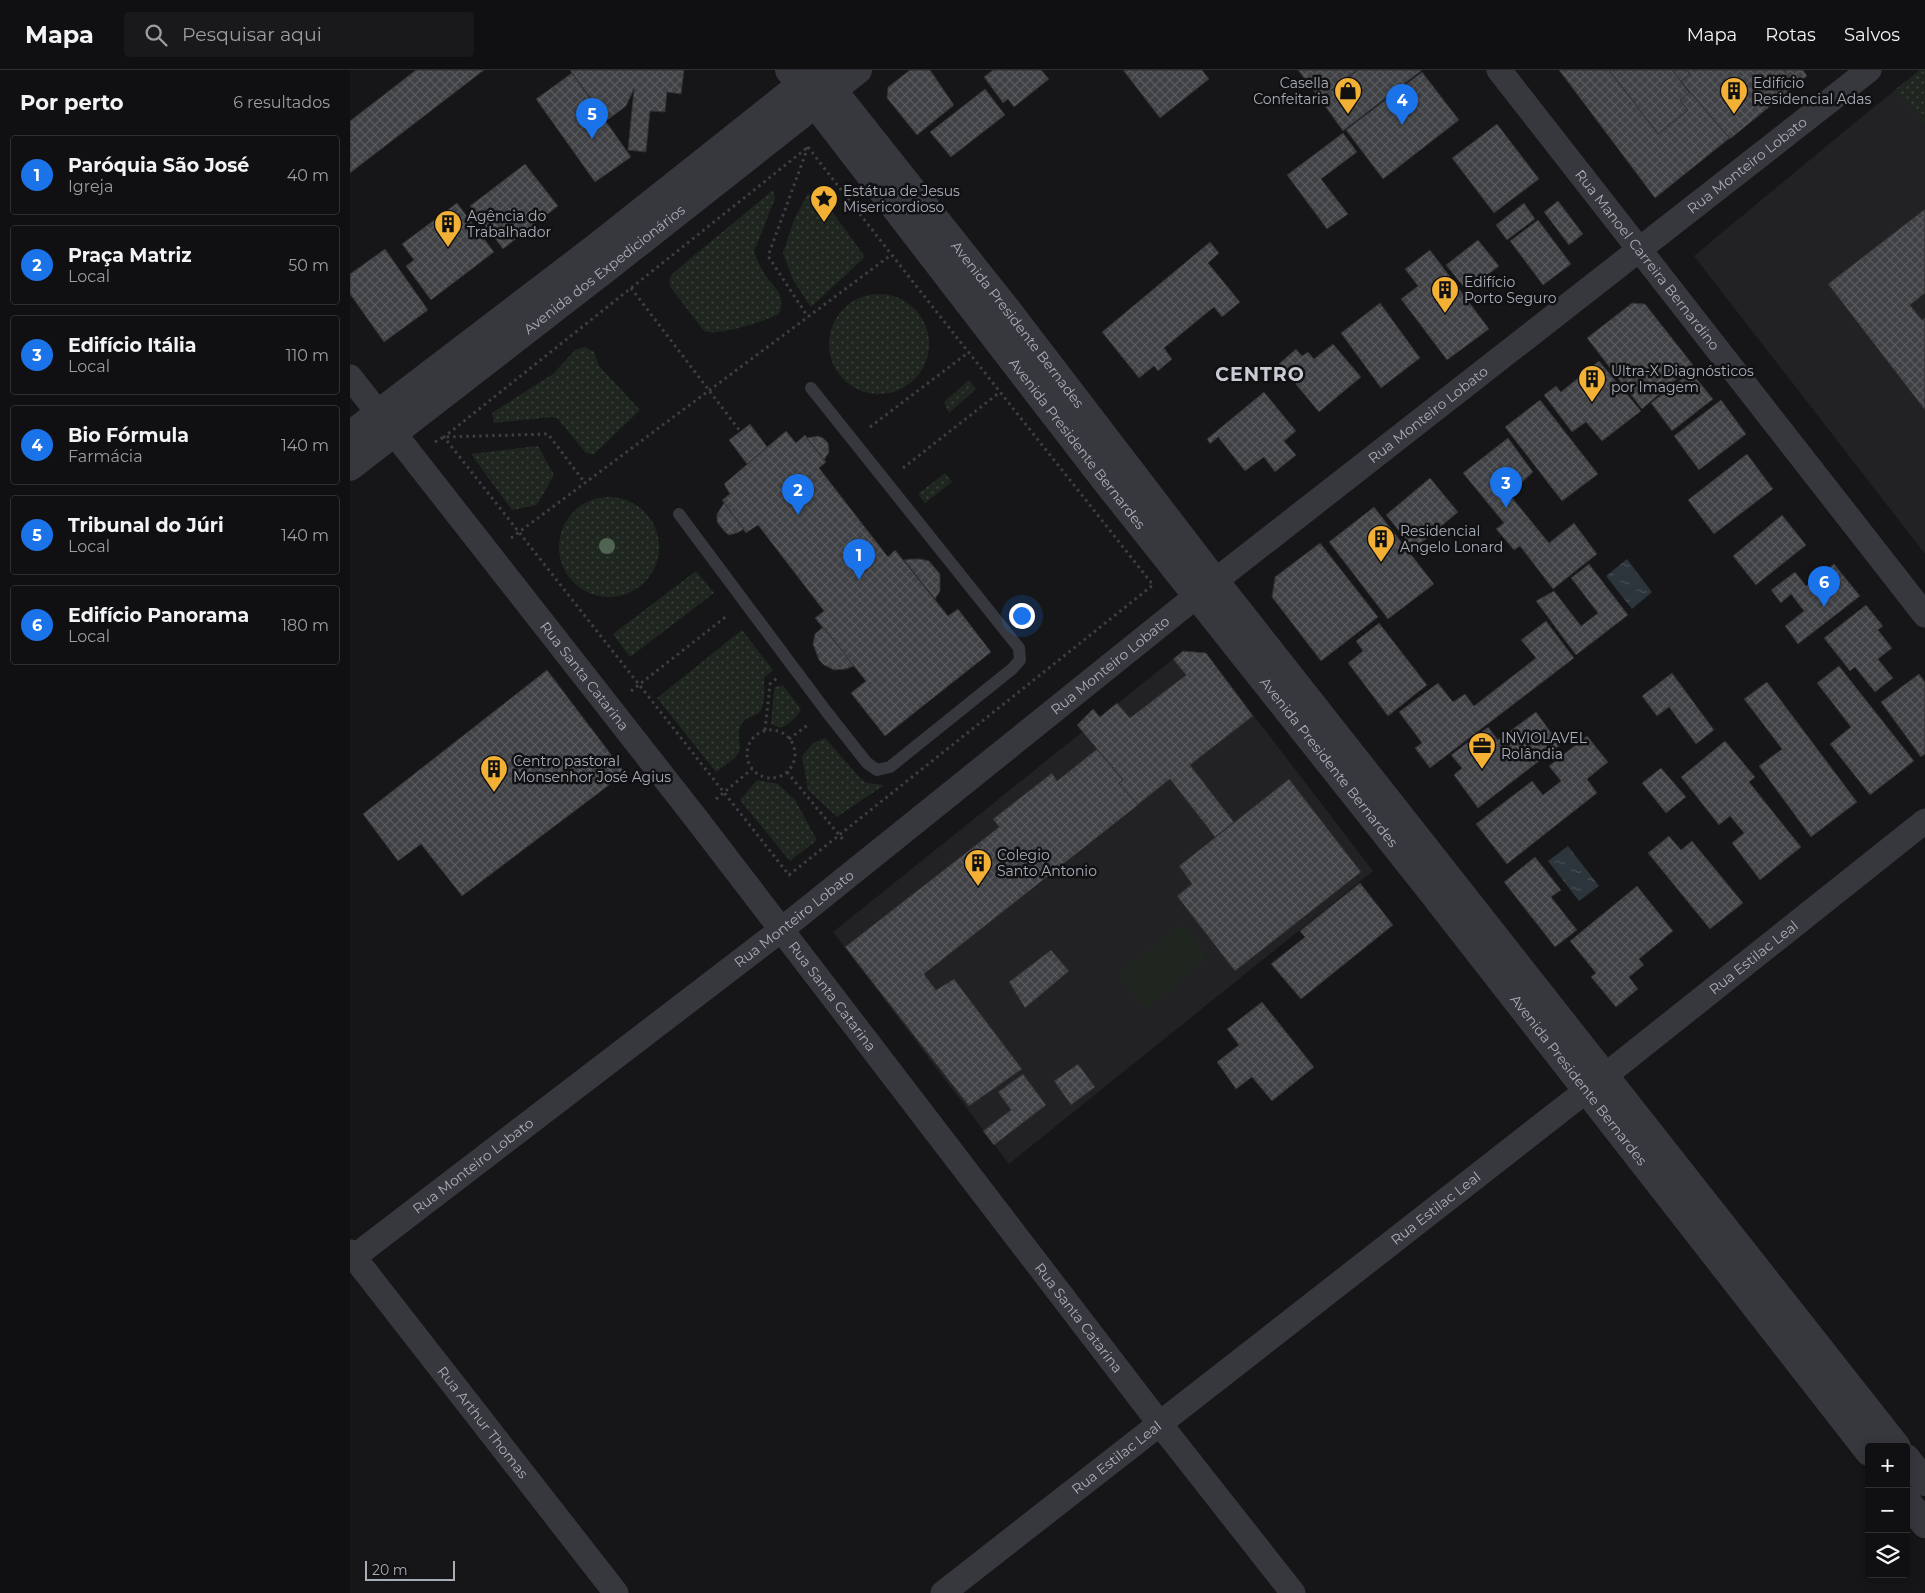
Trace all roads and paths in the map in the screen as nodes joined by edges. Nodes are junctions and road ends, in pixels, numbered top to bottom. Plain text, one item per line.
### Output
1 (858, 70) edge
2 (1499, 70) edge
3 (1869, 70) edge
4 (813, 80) edge
5 (808, 147) junction
6 (1640, 248) junction
7 (891, 255) junction
8 (631, 288) junction
9 (808, 317) junction
10 (969, 351) junction
11 (350, 377) edge
12 (811, 388) dead end
13 (709, 390) junction
14 (1000, 391) junction
15 (386, 423) junction
16 (740, 431) dead end
17 (350, 435) edge
18 (444, 436) junction
19 (852, 440) junction
20 (412, 459) junction
21 (350, 467) edge
22 (886, 482) junction
23 (585, 483) junction
24 (1083, 496) dead end
25 (679, 514) dead end
26 (519, 532) junction
27 (488, 554) junction
28 (1206, 588) junction
29 (745, 602) junction
30 (1925, 615) edge
31 (793, 666) junction
32 (640, 684) junction
33 (609, 710) junction
34 (765, 730) junction
35 (752, 769) junction
36 (787, 772) junction
37 (695, 817) junction
38 (1925, 821) edge
39 (862, 865) junction
40 (781, 930) junction
41 (1596, 1082) junction
42 (351, 1256) edge
43 (1160, 1424) junction
44 (1894, 1443) edge
45 (1865, 1447) edge
46 (1910, 1463) edge
47 (1925, 1482) edge
48 (1910, 1505) edge
49 (1925, 1524) edge
50 (616, 1593) edge
51 (943, 1593) edge
52 (1294, 1593) edge

1 - 4 street, Avenida dos Expedicionários
2 - 6 street, Rua Manoel Carreira Bernardino
3 - 6 street, Rua Monteiro Lobato
4 - 15 street, Avenida dos Expedicionários
4 - 28 street, Avenida Presidente Bernardes
5 - 7 path
5 - 8 path
5 - 9 path
6 - 28 street, Rua Monteiro Lobato
6 - 30 street, Rua Manoel Carreira Bernardino
7 - 9 path
7 - 10 path
8 - 13 path
8 - 18 path
9 - 13 path
10 - 14 path
10 - 19 path
11 - 15 street, Rua Santa Catarina
12 - 19 lane
13 - 16 path
13 - 23 path
14 - 22 path
14 - 24 path
15 - 17 street, Avenida dos Expedicionários
15 - 20 street, Rua Santa Catarina
15 - 21 street, Avenida dos Expedicionários
18 - 20 path
18 - 23 path
18 - 26 path
19 - 22 lane
20 - 27 street, Rua Santa Catarina
22 - 31 lane
23 - 26 path
25 - 29 lane
26 - 27 path
26 - 32 path
27 - 33 street, Rua Santa Catarina
28 - 39 street, Rua Monteiro Lobato
28 - 41 street, Avenida Presidente Bernardes
29 - 31 lane
29 - 32 path
31 - 34 path
32 - 33 path
33 - 37 street, Rua Santa Catarina
34 - 35 path
34 - 36 path
35 - 36 path
35 - 37 path
36 - 39 path
37 - 40 street, Rua Santa Catarina
38 - 41 street, Rua Estilac Leal
39 - 40 street, Rua Monteiro Lobato
40 - 42 street, Rua Monteiro Lobato
40 - 43 street, Rua Santa Catarina
41 - 43 street, Rua Estilac Leal
41 - 44 street, Avenida Presidente Bernardes
41 - 45 street, Avenida Presidente Bernardes
42 - 50 street, Rua Arthur Thomas
43 - 51 street, Rua Estilac Leal
43 - 52 street, Rua Santa Catarina
46 - 47 street
48 - 49 street

